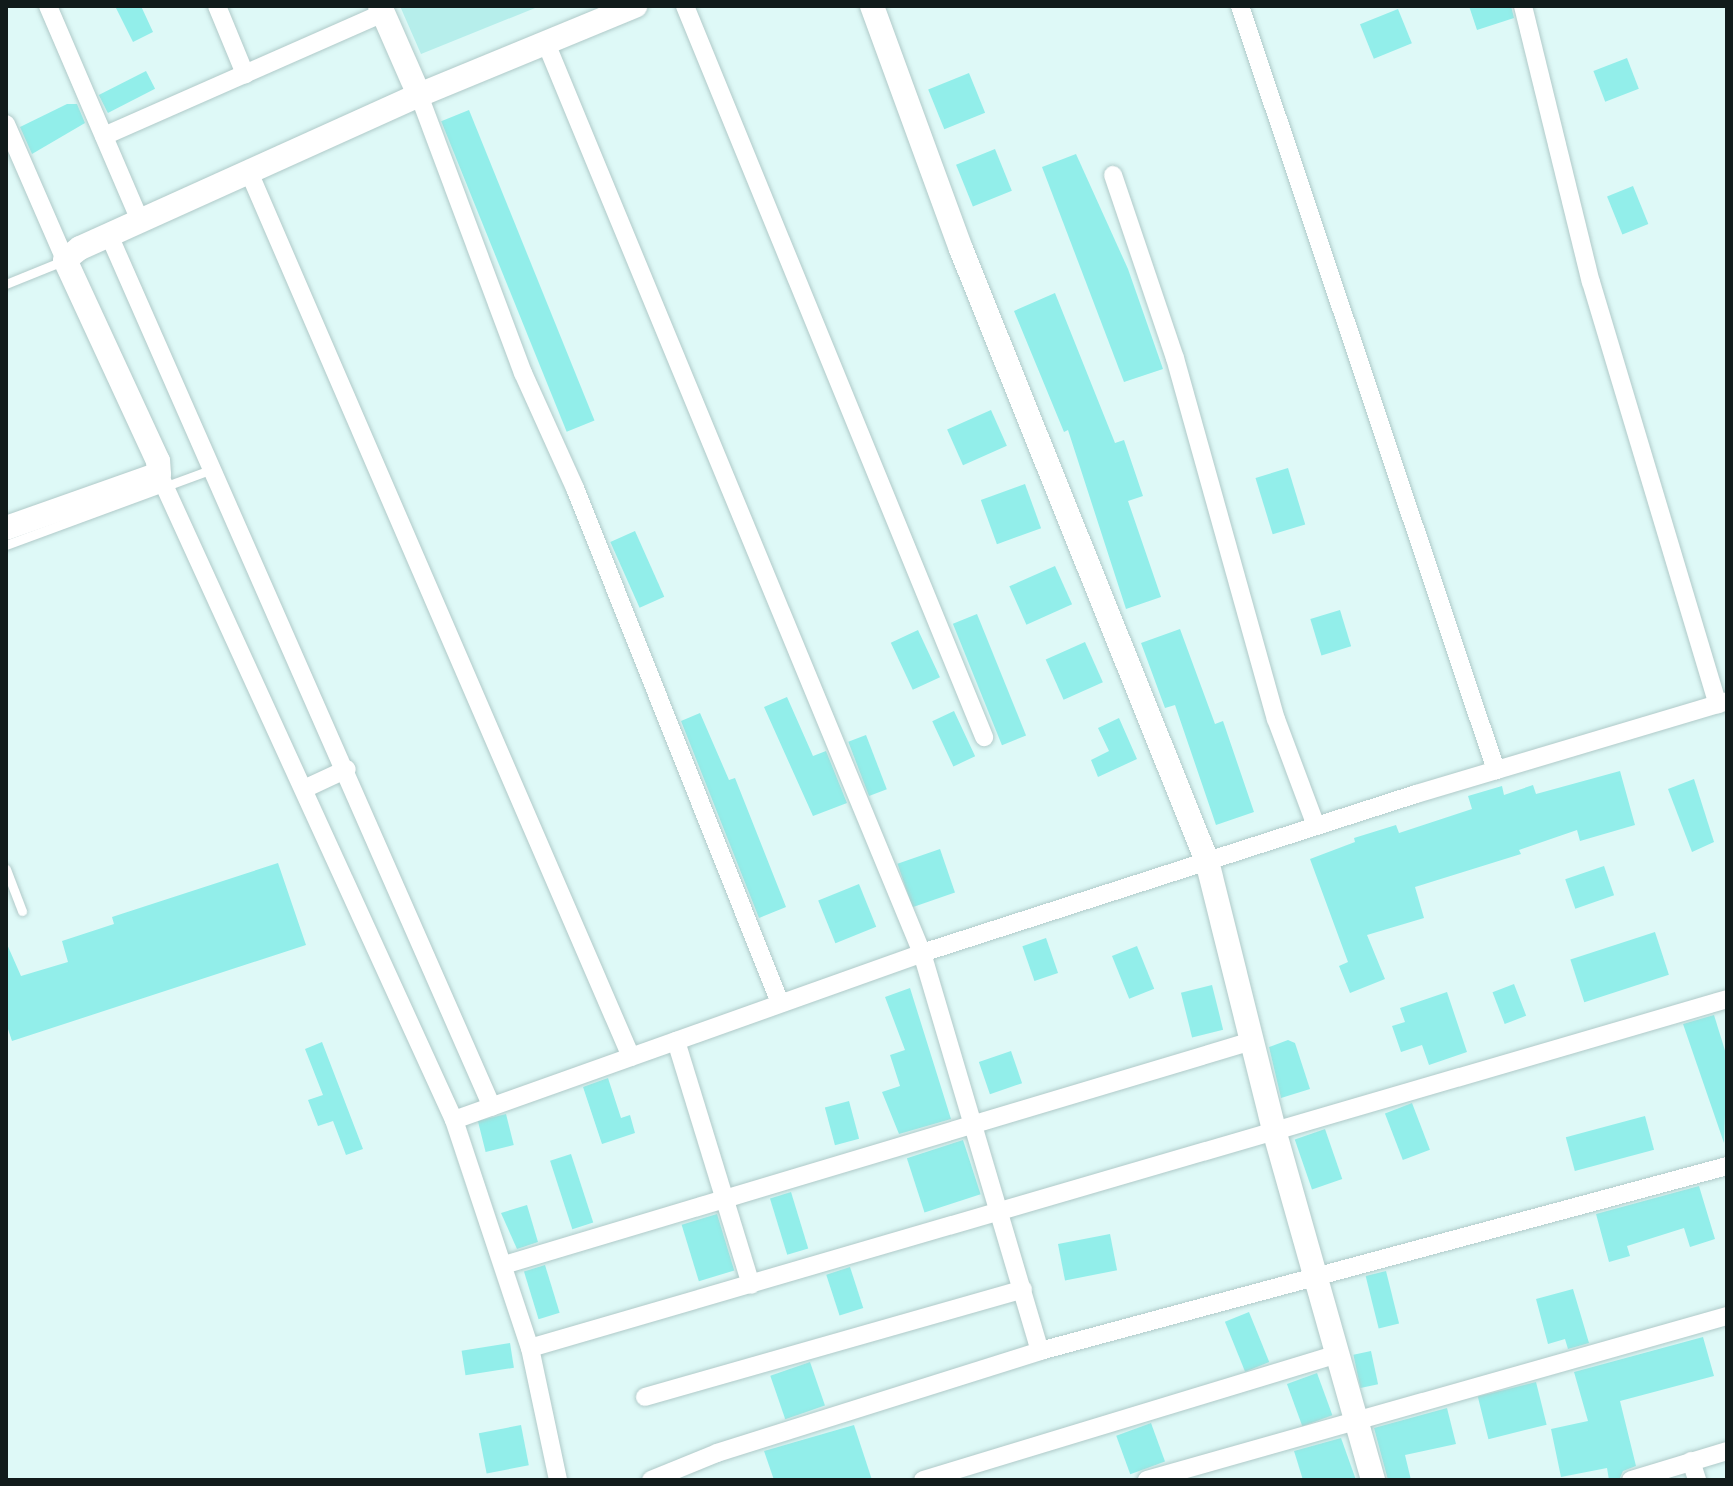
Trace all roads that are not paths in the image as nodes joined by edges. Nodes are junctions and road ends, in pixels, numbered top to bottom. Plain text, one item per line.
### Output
1 (48, 6) edge
2 (217, 6) edge
3 (635, 6) edge
4 (685, 6) edge
5 (872, 6) edge
6 (1240, 6) edge
7 (1523, 6) edge
8 (381, 10) edge
9 (546, 43) junction
10 (245, 74) junction
11 (419, 95) junction
12 (6, 124) edge
13 (104, 136) junction
14 (249, 172) junction
15 (1113, 175) dead end
16 (140, 221) junction
17 (109, 235) junction
18 (65, 260) junction
19 (6, 284) edge
20 (213, 469) junction
21 (163, 481) junction
22 (6, 528) edge
23 (6, 545) edge
24 (1723, 703) edge
25 (984, 737) dead end
26 (347, 769) junction
27 (1496, 770) junction
28 (304, 789) junction
29 (1316, 826) junction
30 (1207, 861) junction
31 (6, 869) edge
32 (22, 911) dead end
33 (922, 953) junction
34 (1727, 999) edge
35 (780, 1003) junction
36 (676, 1041) junction
37 (1252, 1041) junction
38 (631, 1057) junction
39 (492, 1107) junction
40 (454, 1120) junction
41 (970, 1124) junction
42 (1274, 1130) junction
43 (1727, 1166) edge
44 (727, 1198) junction
45 (1000, 1211) junction
46 (504, 1265) junction
47 (1316, 1275) junction
48 (751, 1285) junction
49 (1023, 1289) junction
50 (1727, 1316) edge
51 (530, 1348) junction
52 (1040, 1351) junction
53 (1337, 1354) junction
54 (645, 1397) dead end
55 (1354, 1419) junction
56 (1727, 1451) edge
57 (1691, 1461) junction
58 (558, 1480) edge
59 (651, 1480) edge
60 (923, 1480) edge
61 (1147, 1480) edge
62 (1373, 1480) edge
63 (1631, 1480) edge
64 (1697, 1480) edge

1 - 13 street
2 - 10 street
3 - 9 street
4 - 25 street
5 - 30 street
6 - 27 street
7 - 24 street
8 - 10 street
8 - 11 street
9 - 11 street
9 - 33 street
10 - 13 street
11 - 14 street
11 - 35 street
12 - 18 street
13 - 16 street
14 - 16 street
14 - 38 street
15 - 29 street
16 - 17 street
17 - 18 street
17 - 20 street
18 - 19 lane
18 - 21 street
20 - 21 lane
20 - 26 street
21 - 22 street
21 - 23 lane
21 - 28 street
24 - 27 street
26 - 28 street
26 - 39 street
27 - 29 street
28 - 40 street
29 - 30 street
30 - 33 street
30 - 37 street
31 - 32 lane
33 - 35 street
33 - 41 street
34 - 42 street
35 - 36 street
36 - 38 street
36 - 44 street
37 - 41 street
37 - 42 street
38 - 39 street
39 - 40 street
40 - 46 street
41 - 44 street
41 - 45 street
42 - 45 street
42 - 47 street
43 - 47 street
44 - 46 street
44 - 48 street
45 - 48 street
45 - 49 street
46 - 51 street
47 - 52 street
47 - 53 street
48 - 51 street
49 - 52 street
49 - 54 street
50 - 55 street
51 - 58 street
52 - 59 street
53 - 55 street
53 - 60 street
55 - 61 street
55 - 62 street
56 - 57 street
57 - 63 street
57 - 64 street

